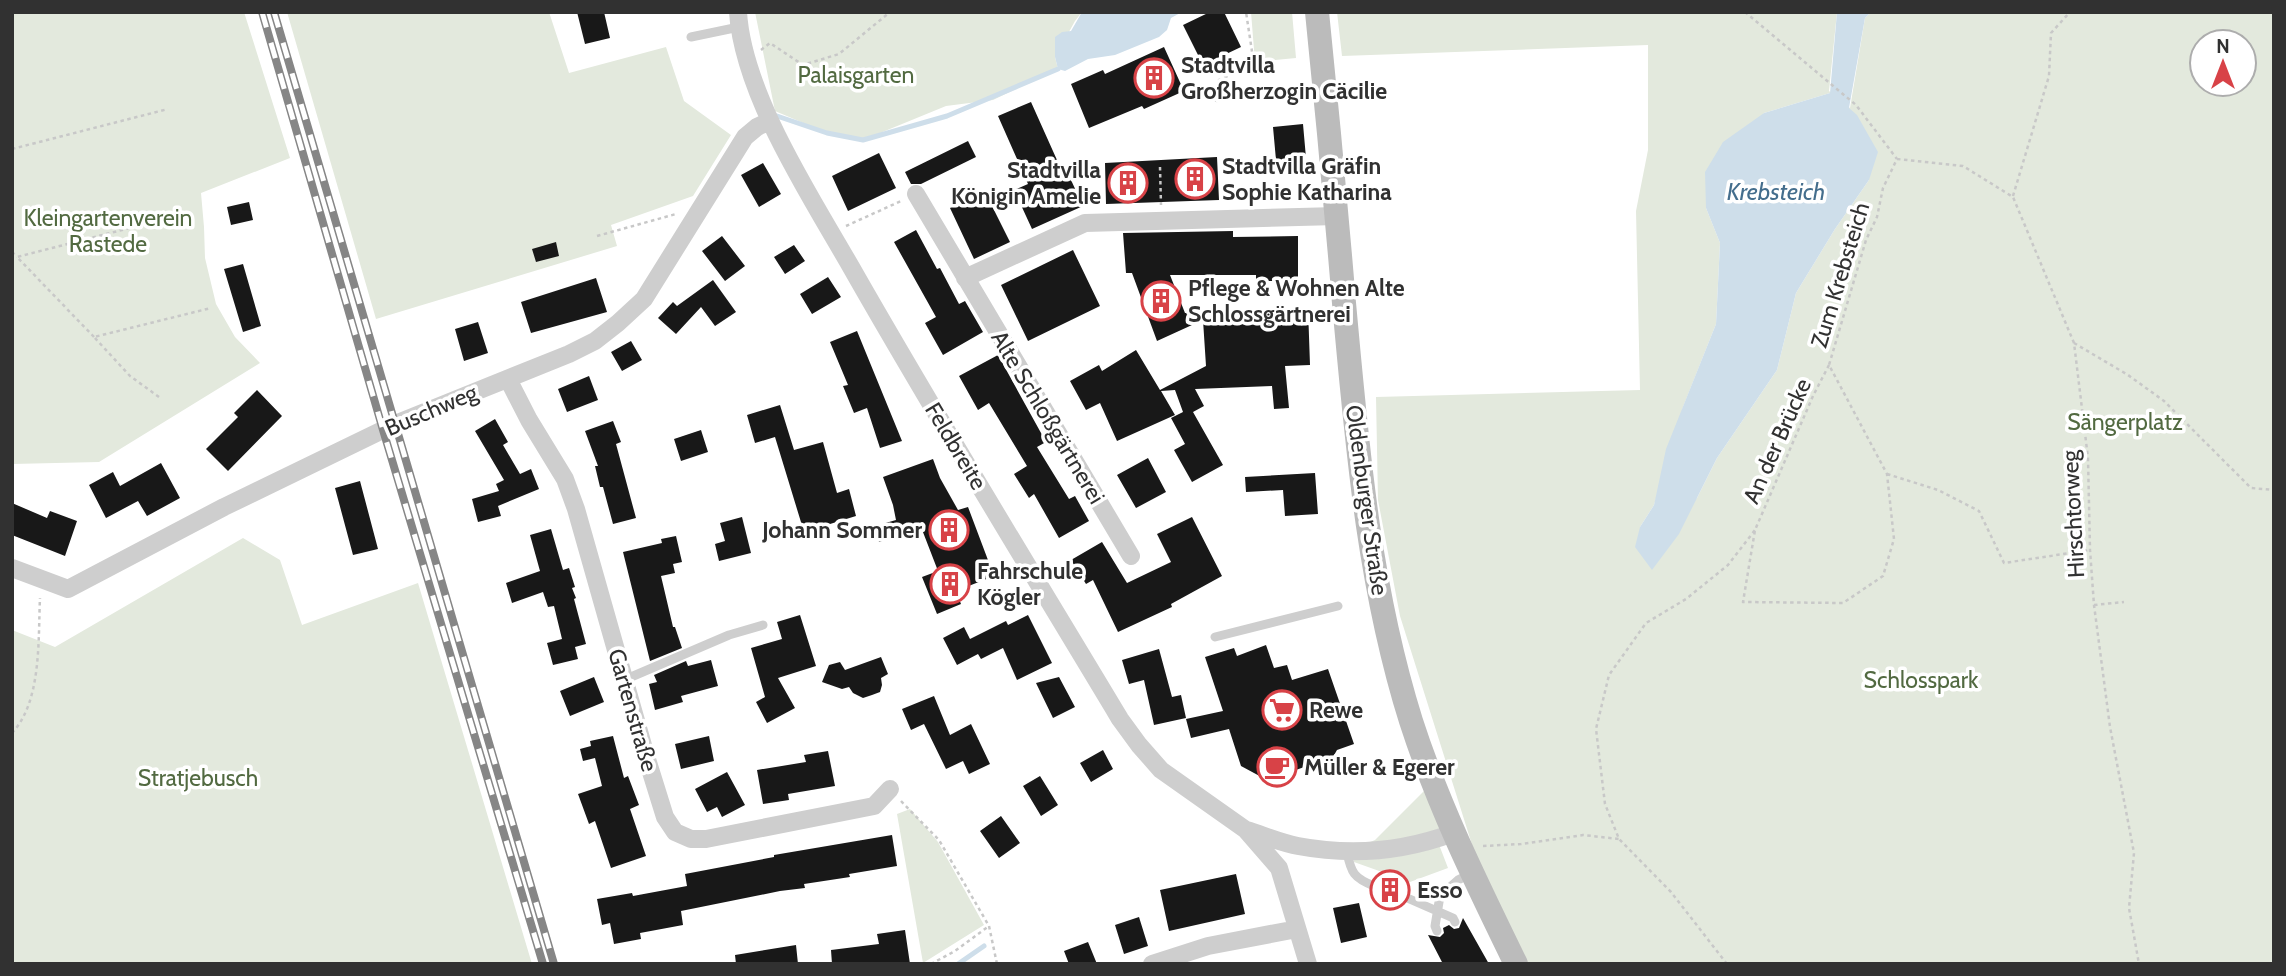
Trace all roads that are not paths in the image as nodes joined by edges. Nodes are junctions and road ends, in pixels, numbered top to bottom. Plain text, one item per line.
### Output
1 (1317, 12) edge
2 (738, 20) edge
3 (691, 37) dead end
4 (770, 121) junction
5 (916, 194) road end
6 (1337, 216) junction
7 (965, 278) junction
8 (508, 379) junction
9 (1131, 556) dead end
10 (12, 568) edge
11 (1338, 606) dead end
12 (763, 625) dead end
13 (1215, 637) dead end
14 (624, 680) junction
15 (890, 789) road end
16 (1246, 830) junction
17 (1456, 841) junction
18 (1347, 852) junction
19 (1472, 873) junction
20 (1374, 886) dead end
21 (1405, 897) dead end
22 (1438, 913) junction
23 (1455, 922) dead end
24 (1297, 929) junction
25 (1437, 931) dead end
26 (1152, 964) edge
27 (1308, 964) edge
28 (1516, 964) edge

1 - 6 street, Oldenburger Straße
2 - 3 lane
2 - 4 street, Feldbreite
4 - 8 street, Buschweg
4 - 16 street, Feldbreite
5 - 7 street, Alte Schloßgärtnerei
6 - 7 street
6 - 17 street, Oldenburger Straße
7 - 9 street, Alte Schloßgärtnerei
8 - 10 street, Buschweg
8 - 14 street, Gartenstraße
11 - 13 lane
12 - 14 lane
14 - 15 street, Gartenstraße
16 - 18 street, Feldbreite
16 - 24 street, Feldbreite
17 - 18 street, Feldbreite
17 - 19 street, Oldenburger Straße
18 - 20 lane
19 - 22 lane
19 - 28 street, Oldenburger Straße
21 - 22 lane
22 - 23 lane
22 - 25 lane
24 - 26 street
24 - 27 street, Feldbreite

